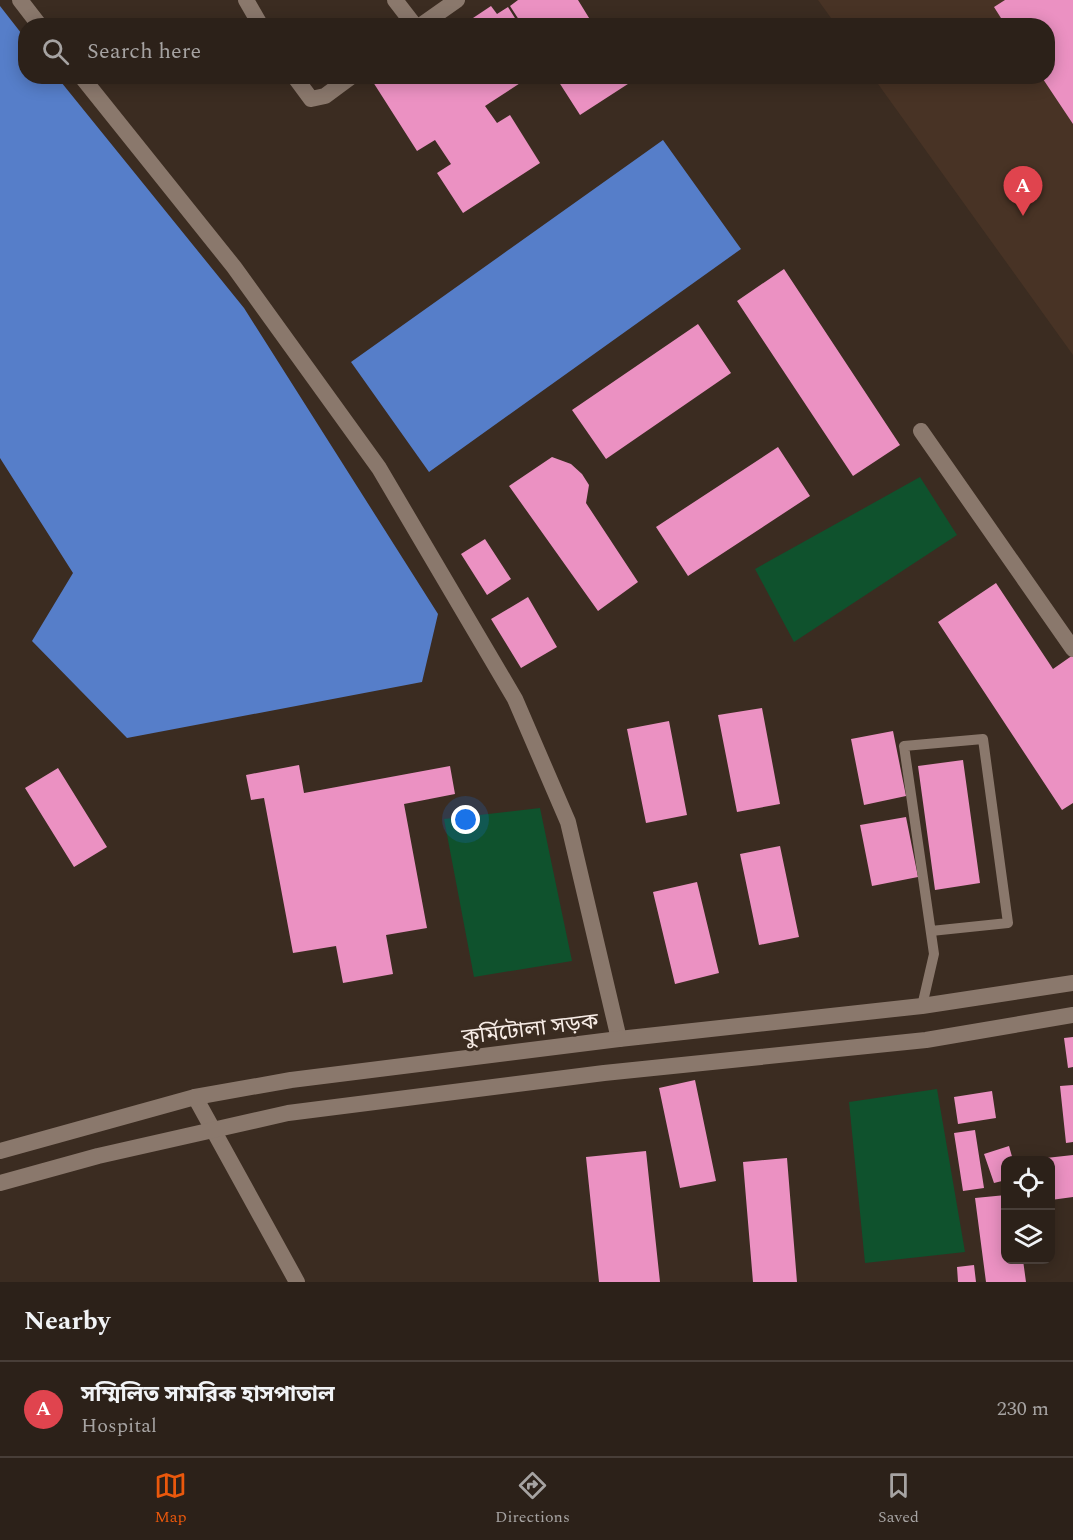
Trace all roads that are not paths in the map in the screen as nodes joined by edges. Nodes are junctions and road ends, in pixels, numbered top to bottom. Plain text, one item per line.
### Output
1 (20, 0) edge
2 (246, 0) edge
3 (395, 0) edge
4 (426, 0) edge
5 (456, 0) edge
6 (436, 14) junction
7 (34, 18) edge
8 (256, 18) edge
9 (409, 18) edge
10 (431, 18) edge
11 (87, 84) edge
12 (300, 84) edge
13 (341, 84) edge
14 (921, 431) dead end
15 (1073, 649) edge
16 (931, 931) junction
17 (1073, 982) edge
18 (922, 1006) junction
19 (1073, 1015) edge
20 (619, 1039) junction
21 (195, 1097) junction
22 (213, 1129) junction
23 (0, 1151) edge
24 (0, 1183) edge
25 (297, 1282) edge

1 - 7 main road
2 - 8 main road
3 - 9 main road
4 - 6 main road
5 - 6 main road
6 - 10 main road
11 - 20 main road
12 - 13 main road
14 - 15 main road
16 - 16 lane
16 - 18 lane
17 - 18 main road, কুর্মিটোলা সড়ক
18 - 20 main road, কুর্মিটোলা সড়ক
19 - 22 main road
20 - 21 main road, কুর্মিটোলা সড়ক
21 - 22 main road
21 - 23 main road, কুর্মিটোলা সড়ক
22 - 24 main road
22 - 25 main road

